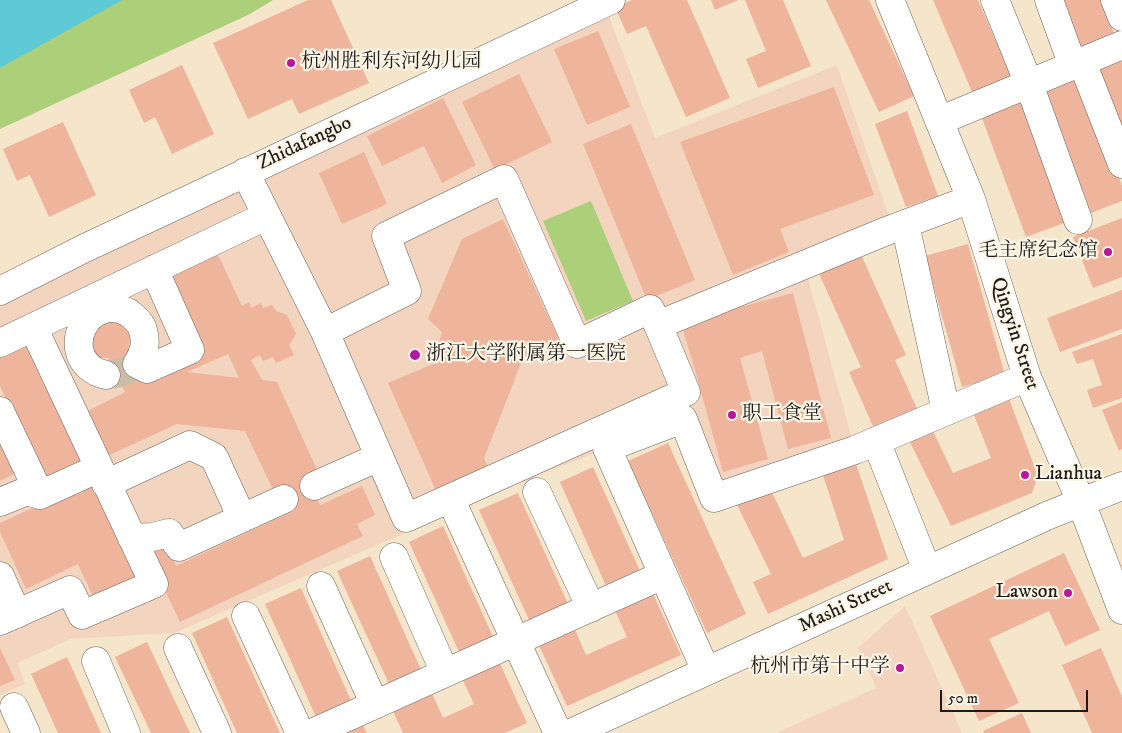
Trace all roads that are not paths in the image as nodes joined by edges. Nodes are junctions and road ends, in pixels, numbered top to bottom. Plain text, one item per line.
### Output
1 (611, 0) edge
2 (890, 0) edge
3 (995, 0) edge
4 (1049, 0) edge
5 (1115, 0) edge
6 (1122, 18) edge
7 (1122, 45) edge
8 (1077, 64) junction
9 (1029, 84) junction
10 (939, 121) junction
11 (1122, 164) edge
12 (245, 172) junction
13 (971, 199) junction
14 (266, 216) junction
15 (1078, 220) dead end
16 (905, 224) junction
17 (154, 269) junction
18 (0, 291) edge
19 (90, 308) junction
20 (658, 326) junction
21 (33, 327) junction
22 (325, 332) junction
23 (0, 343) edge
24 (81, 354) junction
25 (52, 368) junction
26 (106, 375) dead end
27 (1027, 377) junction
28 (0, 411) edge
29 (946, 412) junction
30 (876, 441) junction
31 (379, 457) junction
32 (103, 476) junction
33 (314, 486) dead end
34 (1122, 486) edge
35 (537, 492) dead end
36 (40, 494) junction
37 (284, 499) dead end
38 (0, 502) edge
39 (1080, 502) junction
40 (456, 511) dead end
41 (242, 518) junction
42 (132, 538) junction
43 (394, 557) dead end
44 (927, 570) junction
45 (663, 575) junction
46 (0, 576) edge
47 (321, 586) dead end
48 (591, 608) junction
49 (1122, 610) edge
50 (246, 616) dead end
51 (8, 618) edge
52 (516, 641) junction
53 (178, 648) dead end
54 (96, 661) dead end
55 (706, 671) junction
56 (445, 674) junction
57 (375, 705) junction
58 (14, 707) dead end
59 (26, 733) edge
60 (126, 733) edge
61 (217, 733) edge
62 (300, 733) edge
63 (312, 733) edge
64 (558, 733) edge
65 (571, 733) edge

1 - 12 street, Zhidafangbo
2 - 10 street, Qingyin Street
3 - 9 street
4 - 8 street
5 - 6 street
7 - 8 street
8 - 9 street
8 - 11 street
9 - 10 street
9 - 15 street
10 - 13 street, Qingyin Street
12 - 14 street
12 - 18 street, Zhidafangbo
13 - 16 street
13 - 27 street, Qingyin Street
14 - 17 street
14 - 22 street
16 - 20 street
16 - 29 street
17 - 19 street
17 - 19 street
19 - 21 street
19 - 24 street
20 - 22 street
20 - 31 street
21 - 23 street
21 - 25 street
22 - 31 street
24 - 25 street
24 - 26 street
25 - 32 street
27 - 29 street
27 - 39 street, Qingyin Street
28 - 36 street
29 - 30 street
30 - 44 street
30 - 45 street
31 - 33 street
32 - 36 street
32 - 41 street
32 - 42 street
34 - 39 street, Mashi Street
35 - 48 street
36 - 38 street
37 - 41 street
39 - 44 street, Mashi Street
39 - 49 street, Qingyin Street
40 - 52 street
41 - 42 street
42 - 51 street
43 - 56 street
44 - 55 street, Mashi Street
45 - 48 street
45 - 55 street
46 - 51 street
47 - 57 street
48 - 52 street
50 - 62 street
52 - 56 street
52 - 64 street
53 - 61 street
54 - 60 street
55 - 65 street, Mashi Street
56 - 57 street
57 - 63 street
58 - 59 street

